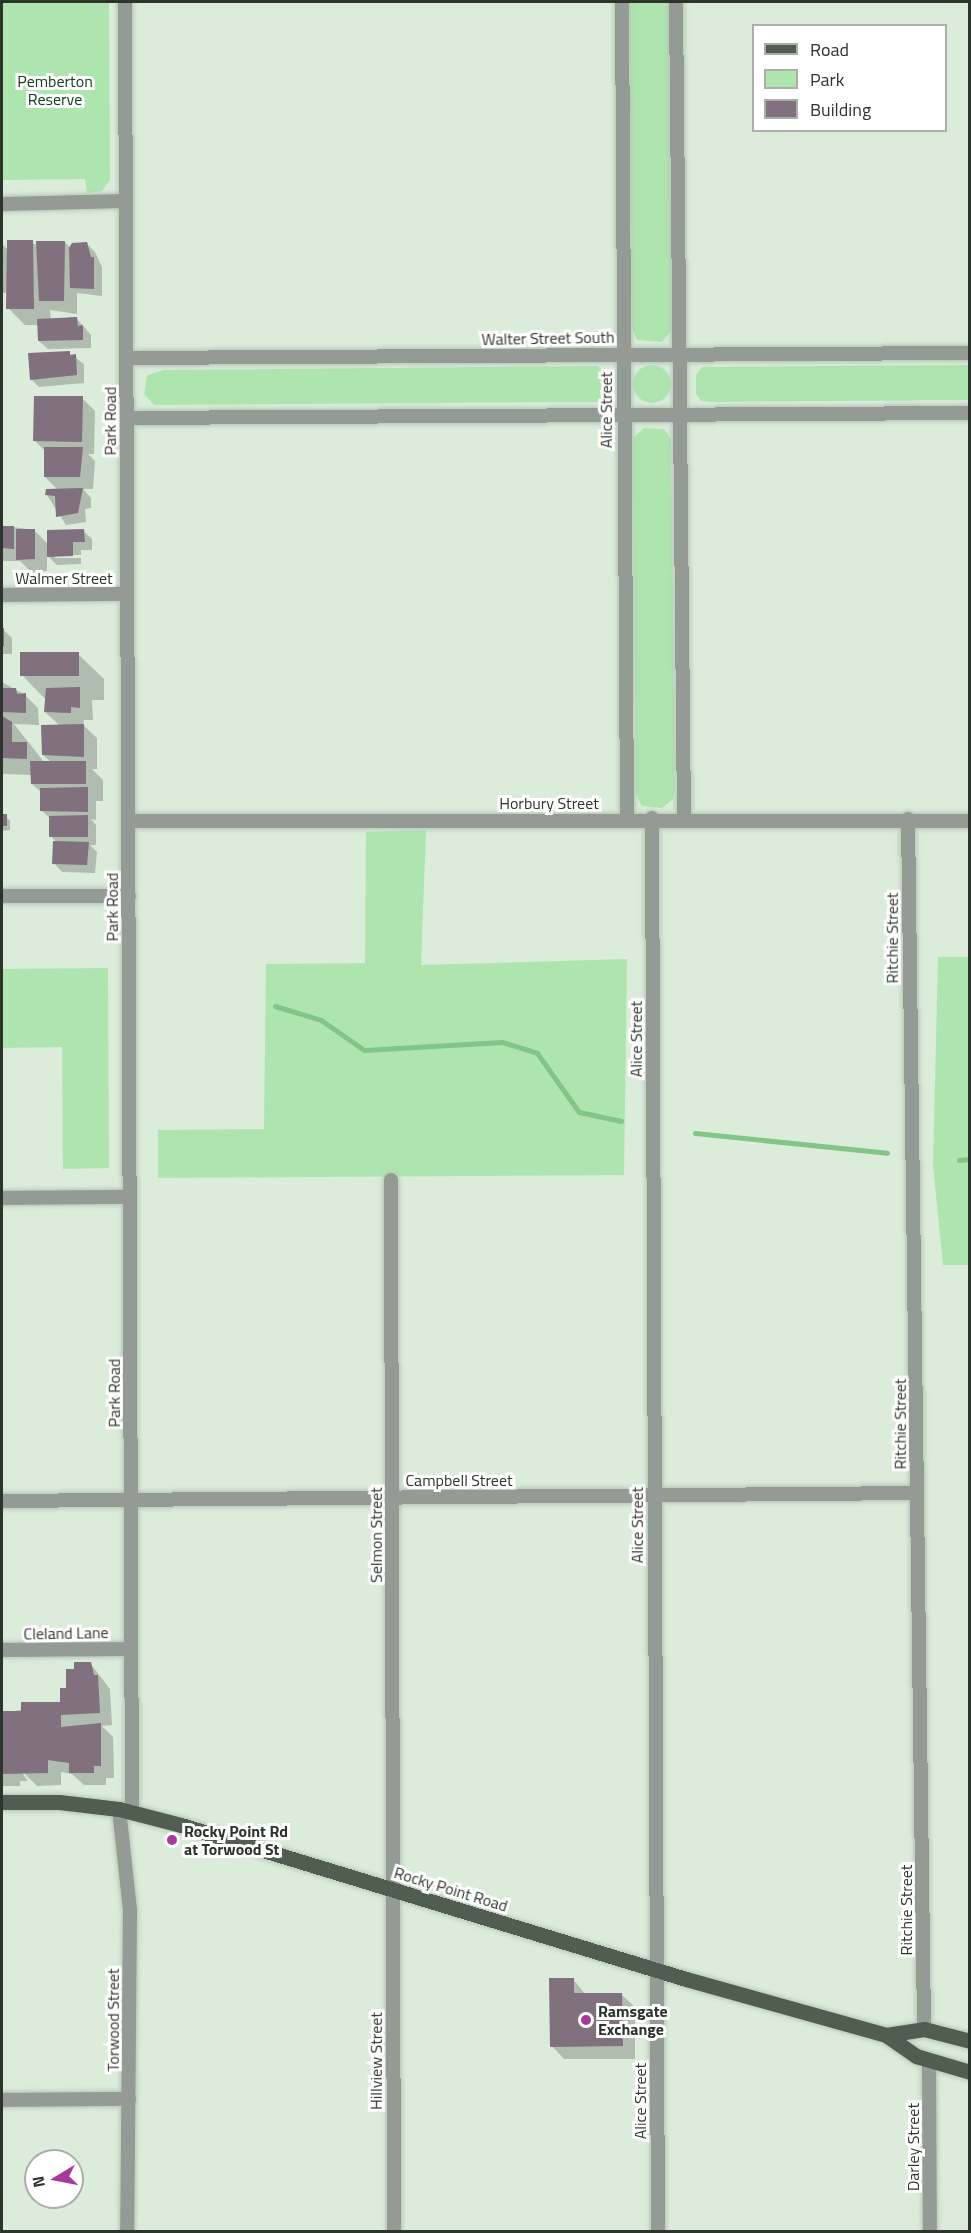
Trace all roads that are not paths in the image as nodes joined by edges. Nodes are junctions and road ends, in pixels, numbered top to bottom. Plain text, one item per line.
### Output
1 (125, 2) edge
2 (622, 2) edge
3 (676, 2) edge
4 (126, 201) junction
5 (2, 204) edge
6 (679, 353) junction
7 (969, 353) edge
8 (622, 354) junction
9 (126, 358) junction
10 (969, 413) edge
11 (622, 416) junction
12 (680, 416) junction
13 (127, 418) junction
14 (127, 594) junction
15 (2, 595) edge
16 (652, 818) junction
17 (684, 818) junction
18 (627, 819) junction
19 (908, 819) junction
20 (128, 821) junction
21 (969, 821) edge
22 (2, 896) edge
23 (129, 896) junction
24 (391, 1180) dead end
25 (129, 1197) junction
26 (2, 1198) edge
27 (917, 1493) junction
28 (392, 1496) junction
29 (653, 1496) junction
30 (131, 1500) junction
31 (2, 1501) edge
32 (131, 1649) junction
33 (2, 1650) edge
34 (2, 1803) edge
35 (126, 1811) junction
36 (395, 1891) junction
37 (656, 1970) junction
38 (924, 2029) junction
39 (886, 2036) junction
40 (969, 2041) edge
41 (929, 2062) junction
42 (969, 2072) edge
43 (129, 2099) junction
44 (2, 2100) edge
45 (128, 2232) edge
46 (394, 2232) edge
47 (658, 2232) edge
48 (930, 2232) edge

1 - 4 street, Park Road
2 - 8 street, Alice Street
3 - 6 street
4 - 5 street
4 - 9 street, Park Road
6 - 7 street, Walter Street South
6 - 8 street, Walter Street South
6 - 12 street
8 - 9 street, Walter Street South
8 - 11 street, Alice Street
9 - 13 street, Park Road
10 - 12 street
11 - 12 street
11 - 13 street
11 - 18 street, Alice Street
12 - 17 street
13 - 14 street, Park Road
14 - 15 street, Walmer Street
14 - 20 street, Park Road
16 - 17 street, Horbury Street
16 - 18 street, Horbury Street
16 - 29 street, Alice Street
17 - 19 street, Horbury Street
18 - 20 street, Horbury Street
19 - 21 street, Horbury Street
19 - 27 street, Ritchie Street
20 - 23 street, Park Road
22 - 23 street
23 - 25 street, Park Road
24 - 28 street, Selmon Street
25 - 26 street
25 - 30 street, Park Road
27 - 29 street, Campbell Street
27 - 38 street, Ritchie Street
28 - 29 street, Campbell Street
28 - 30 street, Campbell Street
28 - 36 street, Selmon Street
29 - 37 street, Alice Street
30 - 31 street, Campbell Street
30 - 32 street, Park Road
32 - 33 street, Cleland Lane
32 - 35 street, Park Road
34 - 35 main road, Rocky Point Road
35 - 36 main road, Rocky Point Road
35 - 43 street, Torwood Street
36 - 37 main road, Rocky Point Road
36 - 46 street, Hillview Street
37 - 39 main road, Rocky Point Road
37 - 47 street, Alice Street
38 - 39 main road, Rocky Point Road
38 - 40 main road, Rocky Point Road
39 - 41 main road, Rocky Point Road
41 - 42 main road, Rocky Point Road
41 - 48 street, Darley Street
43 - 44 street
43 - 45 street, Torwood Street

